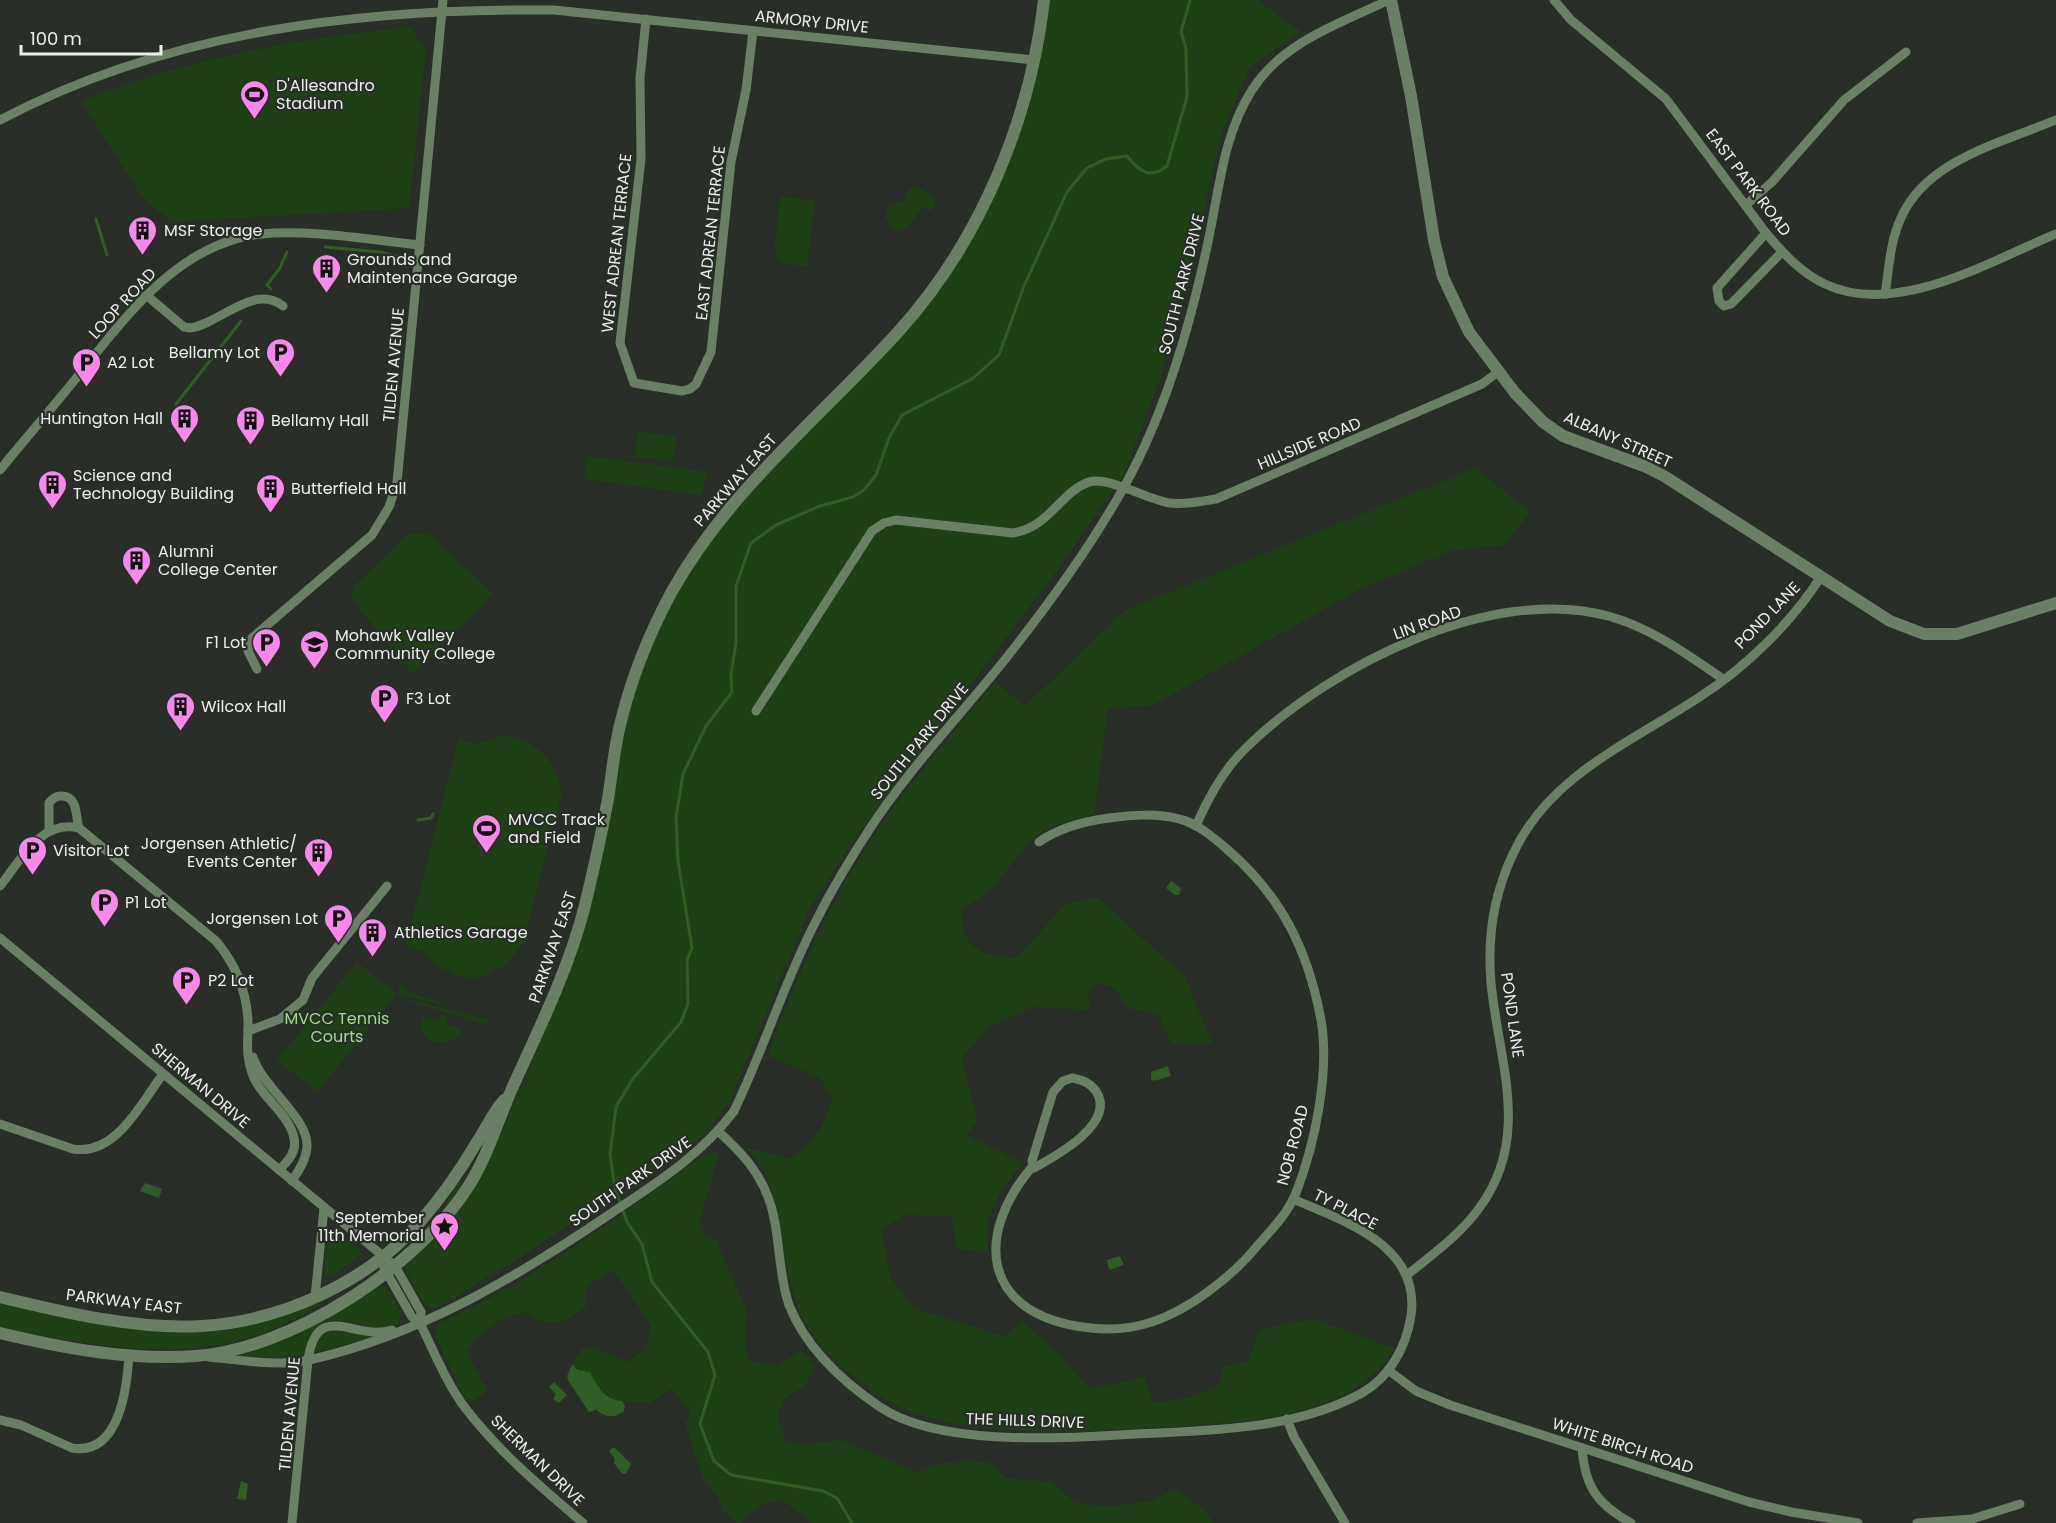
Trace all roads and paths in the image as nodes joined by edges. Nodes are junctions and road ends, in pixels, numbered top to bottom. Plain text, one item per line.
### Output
1 (444, 0) edge
2 (1044, 0) edge
3 (1390, 0) edge
4 (1554, 0) edge
5 (442, 12) junction
6 (646, 19) junction
7 (753, 31) junction
8 (1905, 52) dead end
9 (1034, 60) junction
10 (3, 116) edge
11 (2056, 120) edge
12 (1746, 205) junction
13 (1766, 233) junction
14 (2056, 234) edge
15 (420, 245) junction
16 (1782, 252) junction
17 (1885, 294) junction
18 (147, 295) junction
19 (283, 306) dead end
20 (705, 368) joint
21 (1498, 372) junction
22 (0, 470) edge
23 (1123, 488) junction
24 (1820, 578) junction
25 (2056, 603) edge
26 (257, 669) dead end
27 (1724, 679) junction
28 (756, 711) dead end
29 (1196, 826) junction
30 (79, 828) junction
31 (49, 830) junction
32 (1039, 842) dead end
33 (0, 886) edge
34 (387, 886) dead end
35 (0, 938) edge
36 (247, 1034) junction
37 (163, 1074) junction
38 (509, 1095) junction
39 (0, 1124) edge
40 (719, 1132) junction
41 (1032, 1167) junction
42 (279, 1170) junction
43 (292, 1181) junction
44 (1293, 1199) junction
45 (324, 1208) junction
46 (382, 1257) junction
47 (390, 1270) junction
48 (1407, 1275) junction
49 (0, 1296) edge
50 (315, 1297) junction
51 (420, 1323) junction
52 (410, 1327) junction
53 (0, 1333) edge
54 (129, 1355) junction
55 (200, 1356) junction
56 (308, 1360) junction
57 (1388, 1370) junction
58 (1287, 1419) junction
59 (0, 1420) edge
60 (1582, 1448) junction
61 (2020, 1504) dead end
62 (292, 1523) edge
63 (583, 1523) edge
64 (1345, 1523) edge
65 (1631, 1523) edge
66 (1858, 1523) edge
67 (1917, 1523) edge

1 - 5 street, TILDEN AVENUE
2 - 9 street, PARKWAY EAST
3 - 21 street, ALBANY STREET
3 - 23 street, SOUTH PARK DRIVE
4 - 12 street, EAST PARK ROAD
5 - 6 street, ARMORY DRIVE
5 - 10 street, ARMORY DRIVE
5 - 15 street, TILDEN AVENUE
6 - 7 street, ARMORY DRIVE
6 - 20 street, WEST ADREAN TERRACE
7 - 9 street, ARMORY DRIVE
7 - 20 street, EAST ADREAN TERRACE
8 - 12 street
9 - 38 street, PARKWAY EAST
11 - 17 street
12 - 13 street, EAST PARK ROAD
13 - 16 street, EAST PARK ROAD
13 - 16 street
14 - 17 street, EAST PARK ROAD
15 - 18 street, LOOP ROAD
15 - 26 street, TILDEN AVENUE
16 - 17 street, EAST PARK ROAD
18 - 19 street
18 - 22 street, LOOP ROAD
21 - 23 street, HILLSIDE ROAD
21 - 24 street, ALBANY STREET
23 - 28 street, HILLSIDE ROAD
23 - 40 street, SOUTH PARK DRIVE
24 - 25 street, ALBANY STREET
24 - 27 street, POND LANE
27 - 29 street, LIN ROAD
27 - 48 street, POND LANE
29 - 32 street, NOB ROAD
29 - 44 street, NOB ROAD
30 - 31 street
30 - 31 street
30 - 36 street
31 - 33 street
34 - 36 street
35 - 37 street, SHERMAN DRIVE
36 - 42 street
36 - 43 street
37 - 39 street
37 - 42 street, SHERMAN DRIVE
38 - 46 street, PARKWAY EAST
38 - 47 street, PARKWAY EAST
40 - 51 street, SOUTH PARK DRIVE
40 - 58 street, THE HILLS DRIVE
41 - 41 street, NOB ROAD
41 - 44 street, NOB ROAD
42 - 43 street, SHERMAN DRIVE
43 - 45 street, SHERMAN DRIVE
44 - 48 street, TY PLACE
45 - 46 street, SHERMAN DRIVE
45 - 50 street
46 - 47 street, SHERMAN DRIVE
46 - 50 street, PARKWAY EAST
47 - 51 street, SHERMAN DRIVE
47 - 55 street, PARKWAY EAST
48 - 57 street, THE HILLS DRIVE
49 - 50 street, PARKWAY EAST
51 - 52 street, SOUTH PARK DRIVE
51 - 63 street, SHERMAN DRIVE
52 - 56 street, SOUTH PARK DRIVE
52 - 56 street, TILDEN AVENUE
53 - 54 street, PARKWAY EAST
54 - 55 street, PARKWAY EAST
54 - 59 street
55 - 56 street, PARKWAY EAST
56 - 62 street, TILDEN AVENUE
57 - 58 street, THE HILLS DRIVE
57 - 60 street, WHITE BIRCH ROAD
58 - 64 street
60 - 65 street
60 - 66 street, WHITE BIRCH ROAD
61 - 67 street

